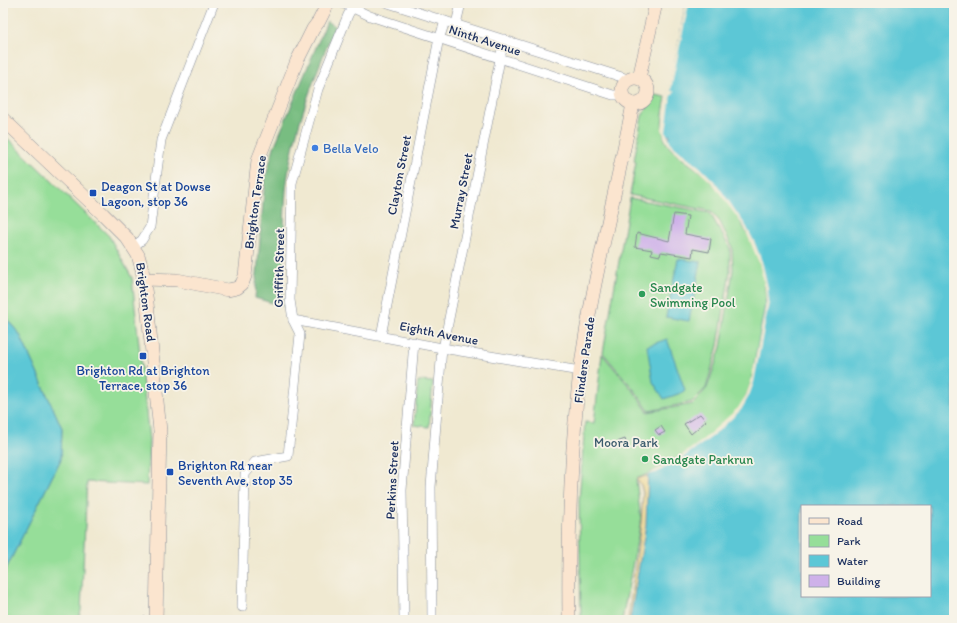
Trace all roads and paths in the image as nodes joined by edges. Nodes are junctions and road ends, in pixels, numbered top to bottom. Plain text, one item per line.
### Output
1 (214, 3) edge
2 (321, 3) edge
3 (328, 3) edge
4 (342, 3) edge
5 (388, 3) edge
6 (461, 3) edge
7 (656, 3) edge
8 (353, 5) edge
9 (445, 21) junction
10 (456, 24) junction
11 (313, 29) junction
12 (439, 39) junction
13 (504, 39) junction
14 (500, 58) junction
15 (633, 79) junction
16 (622, 95) junction
17 (633, 104) junction
18 (3, 119) edge
19 (134, 246) junction
20 (144, 279) junction
21 (293, 320) junction
22 (381, 336) junction
23 (414, 342) junction
24 (442, 348) junction
25 (580, 371) junction
26 (242, 607) dead end
27 (88, 619) edge
28 (156, 619) edge
29 (404, 620) edge
30 (432, 620) edge
31 (569, 620) edge

1 - 19 street, Brighton Road
2 - 11 main road, Brighton Terrace
3 - 11 main road, Brighton Terrace
4 - 8 street, Ninth Avenue
5 - 9 street, Ninth Avenue
6 - 10 street
7 - 15 main road
8 - 12 street, Ninth Avenue
8 - 21 street, Griffith Street
9 - 10 street, Ninth Avenue
9 - 12 street, Clayton Street
10 - 13 street, Ninth Avenue
11 - 20 main road, Brighton Terrace
12 - 14 street, Ninth Avenue
12 - 22 street, Clayton Street
13 - 14 street, Murray Street
13 - 15 street, Ninth Avenue
14 - 16 street, Ninth Avenue
14 - 24 street, Murray Street
15 - 16 main road
15 - 17 main road
16 - 17 main road
17 - 25 main road, Flinders Parade
18 - 19 main road
19 - 20 main road, Brighton Road
20 - 28 main road, Brighton Road
21 - 22 street, Eighth Avenue
21 - 26 street, Griffith Street
22 - 23 street, Eighth Avenue
23 - 24 street, Eighth Avenue
23 - 29 street, Perkins Street
24 - 25 street, Eighth Avenue
24 - 30 street
25 - 31 main road, Flinders Parade
27 - 28 lane

